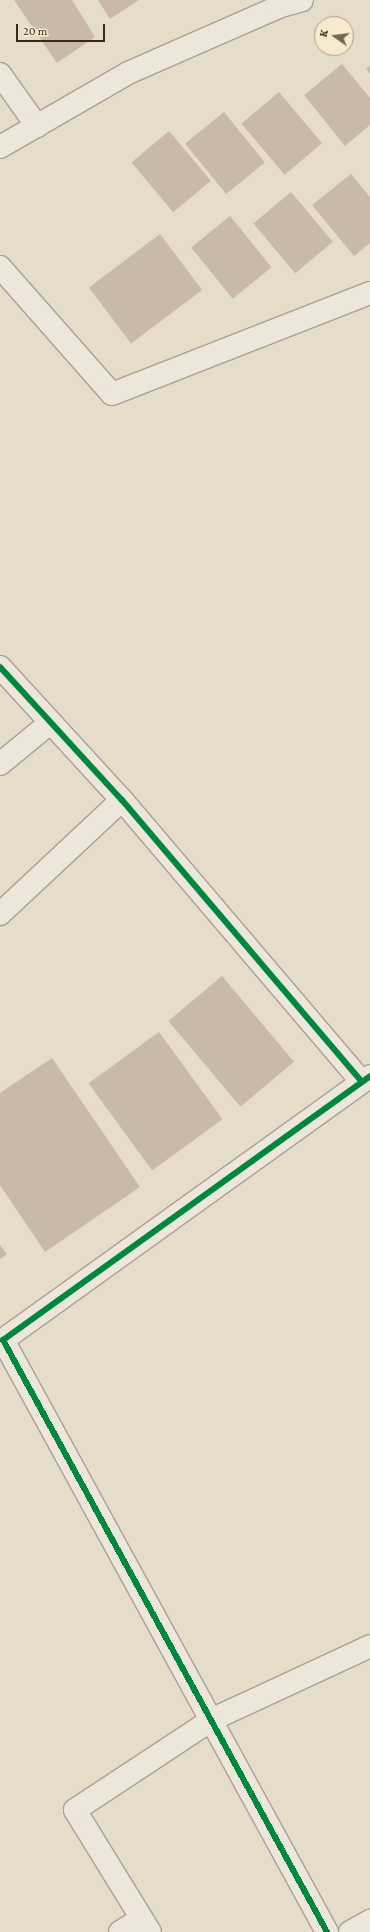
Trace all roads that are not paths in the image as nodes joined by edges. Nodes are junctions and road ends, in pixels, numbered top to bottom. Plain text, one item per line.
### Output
1 (302, 0) edge
2 (0, 74) edge
3 (37, 126) junction
4 (0, 147) edge
5 (0, 267) edge
6 (370, 294) edge
7 (0, 667) edge
8 (50, 723) junction
9 (0, 764) edge
10 (122, 800) junction
11 (0, 914) edge
12 (366, 1078) edge
13 (370, 1646) edge
14 (212, 1719) junction
15 (370, 1921) edge
16 (146, 1925) edge
17 (120, 1932) edge
18 (327, 1932) edge
19 (350, 1932) edge

1 - 3 street
2 - 3 street
3 - 4 street
5 - 6 street
7 - 8 street
8 - 9 street
8 - 10 street
10 - 11 street
10 - 12 street
12 - 14 street
13 - 14 street
14 - 16 street
14 - 18 street
15 - 19 street
16 - 17 street

